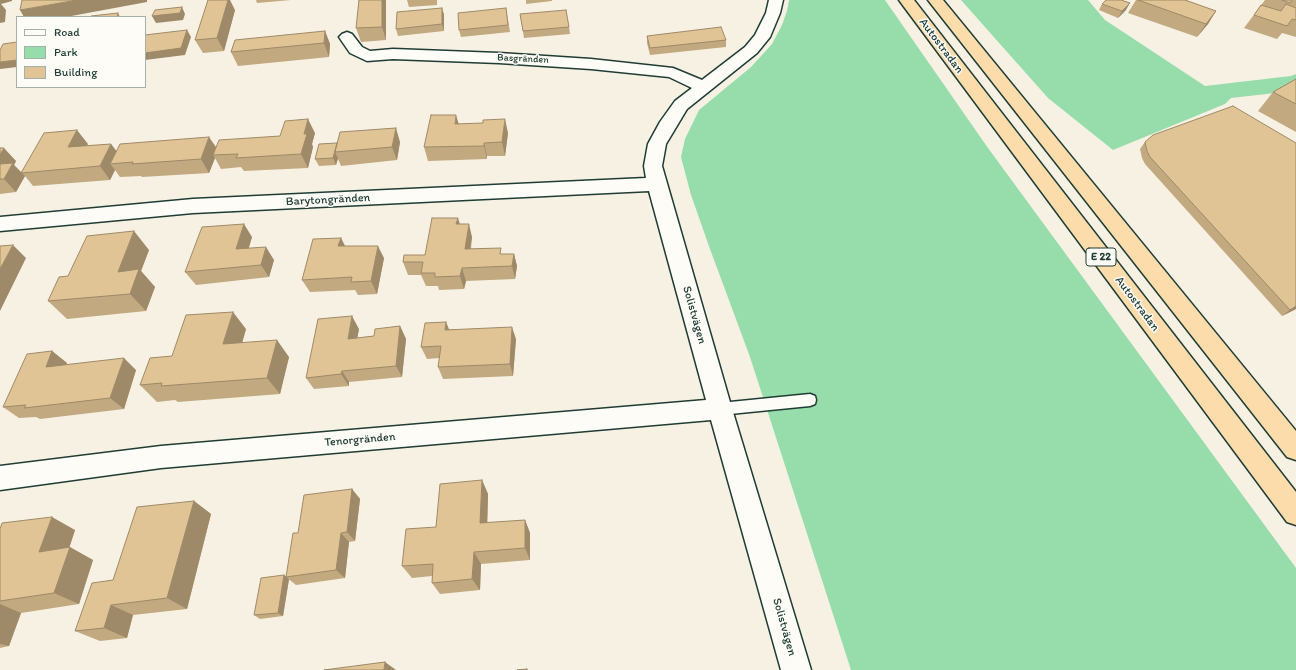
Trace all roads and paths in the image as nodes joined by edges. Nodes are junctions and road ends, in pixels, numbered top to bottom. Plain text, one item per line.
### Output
1 (776, 0) edge
2 (906, 0) edge
3 (935, 0) edge
4 (347, 37) dead end
5 (703, 87) junction
6 (657, 184) junction
7 (0, 224) edge
8 (810, 400) dead end
9 (720, 409) junction
10 (1296, 449) edge
11 (0, 478) edge
12 (1296, 513) edge
13 (796, 670) edge

1 - 5 street, Solistvägen
2 - 12 highway, Autostradan / E 22
3 - 10 highway, Autostradan / E 22
4 - 5 street, Basgränden
5 - 6 street, Solistvägen
6 - 7 street, Barytongränden
6 - 9 street, Solistvägen
8 - 9 lane
9 - 11 street, Tenorgränden
9 - 13 street, Solistvägen

